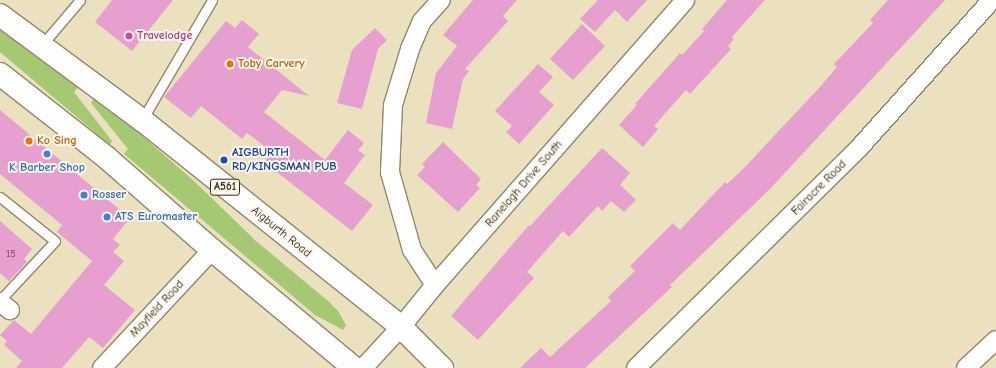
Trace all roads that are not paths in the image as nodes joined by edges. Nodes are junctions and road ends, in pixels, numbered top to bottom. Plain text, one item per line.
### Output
1 (80, 0) edge
2 (212, 0) edge
3 (441, 0) edge
4 (685, 0) edge
5 (992, 0) edge
6 (0, 15) edge
7 (41, 46) junction
8 (0, 74) edge
9 (142, 120) junction
10 (0, 197) edge
11 (212, 250) junction
12 (435, 285) junction
13 (3, 304) edge
14 (401, 327) junction
15 (996, 340) edge
16 (102, 368) edge
17 (354, 368) edge
18 (363, 368) edge
19 (442, 368) edge
20 (636, 368) edge
21 (966, 368) edge

1 - 7 lane
2 - 9 lane
3 - 12 street
4 - 12 street, Ranelagh Drive South
5 - 20 street, Fairacre Road
6 - 7 highway, Aigburth Road / A561
7 - 9 highway, Aigburth Road / A561
8 - 11 highway
9 - 14 highway, Aigburth Road / A561
10 - 13 lane
11 - 16 street, Mayfield Road
11 - 17 highway
12 - 14 street, Ranelagh Drive South
14 - 18 street, Ranelagh Drive South
14 - 19 highway, Aigburth Road / A561
15 - 21 street

